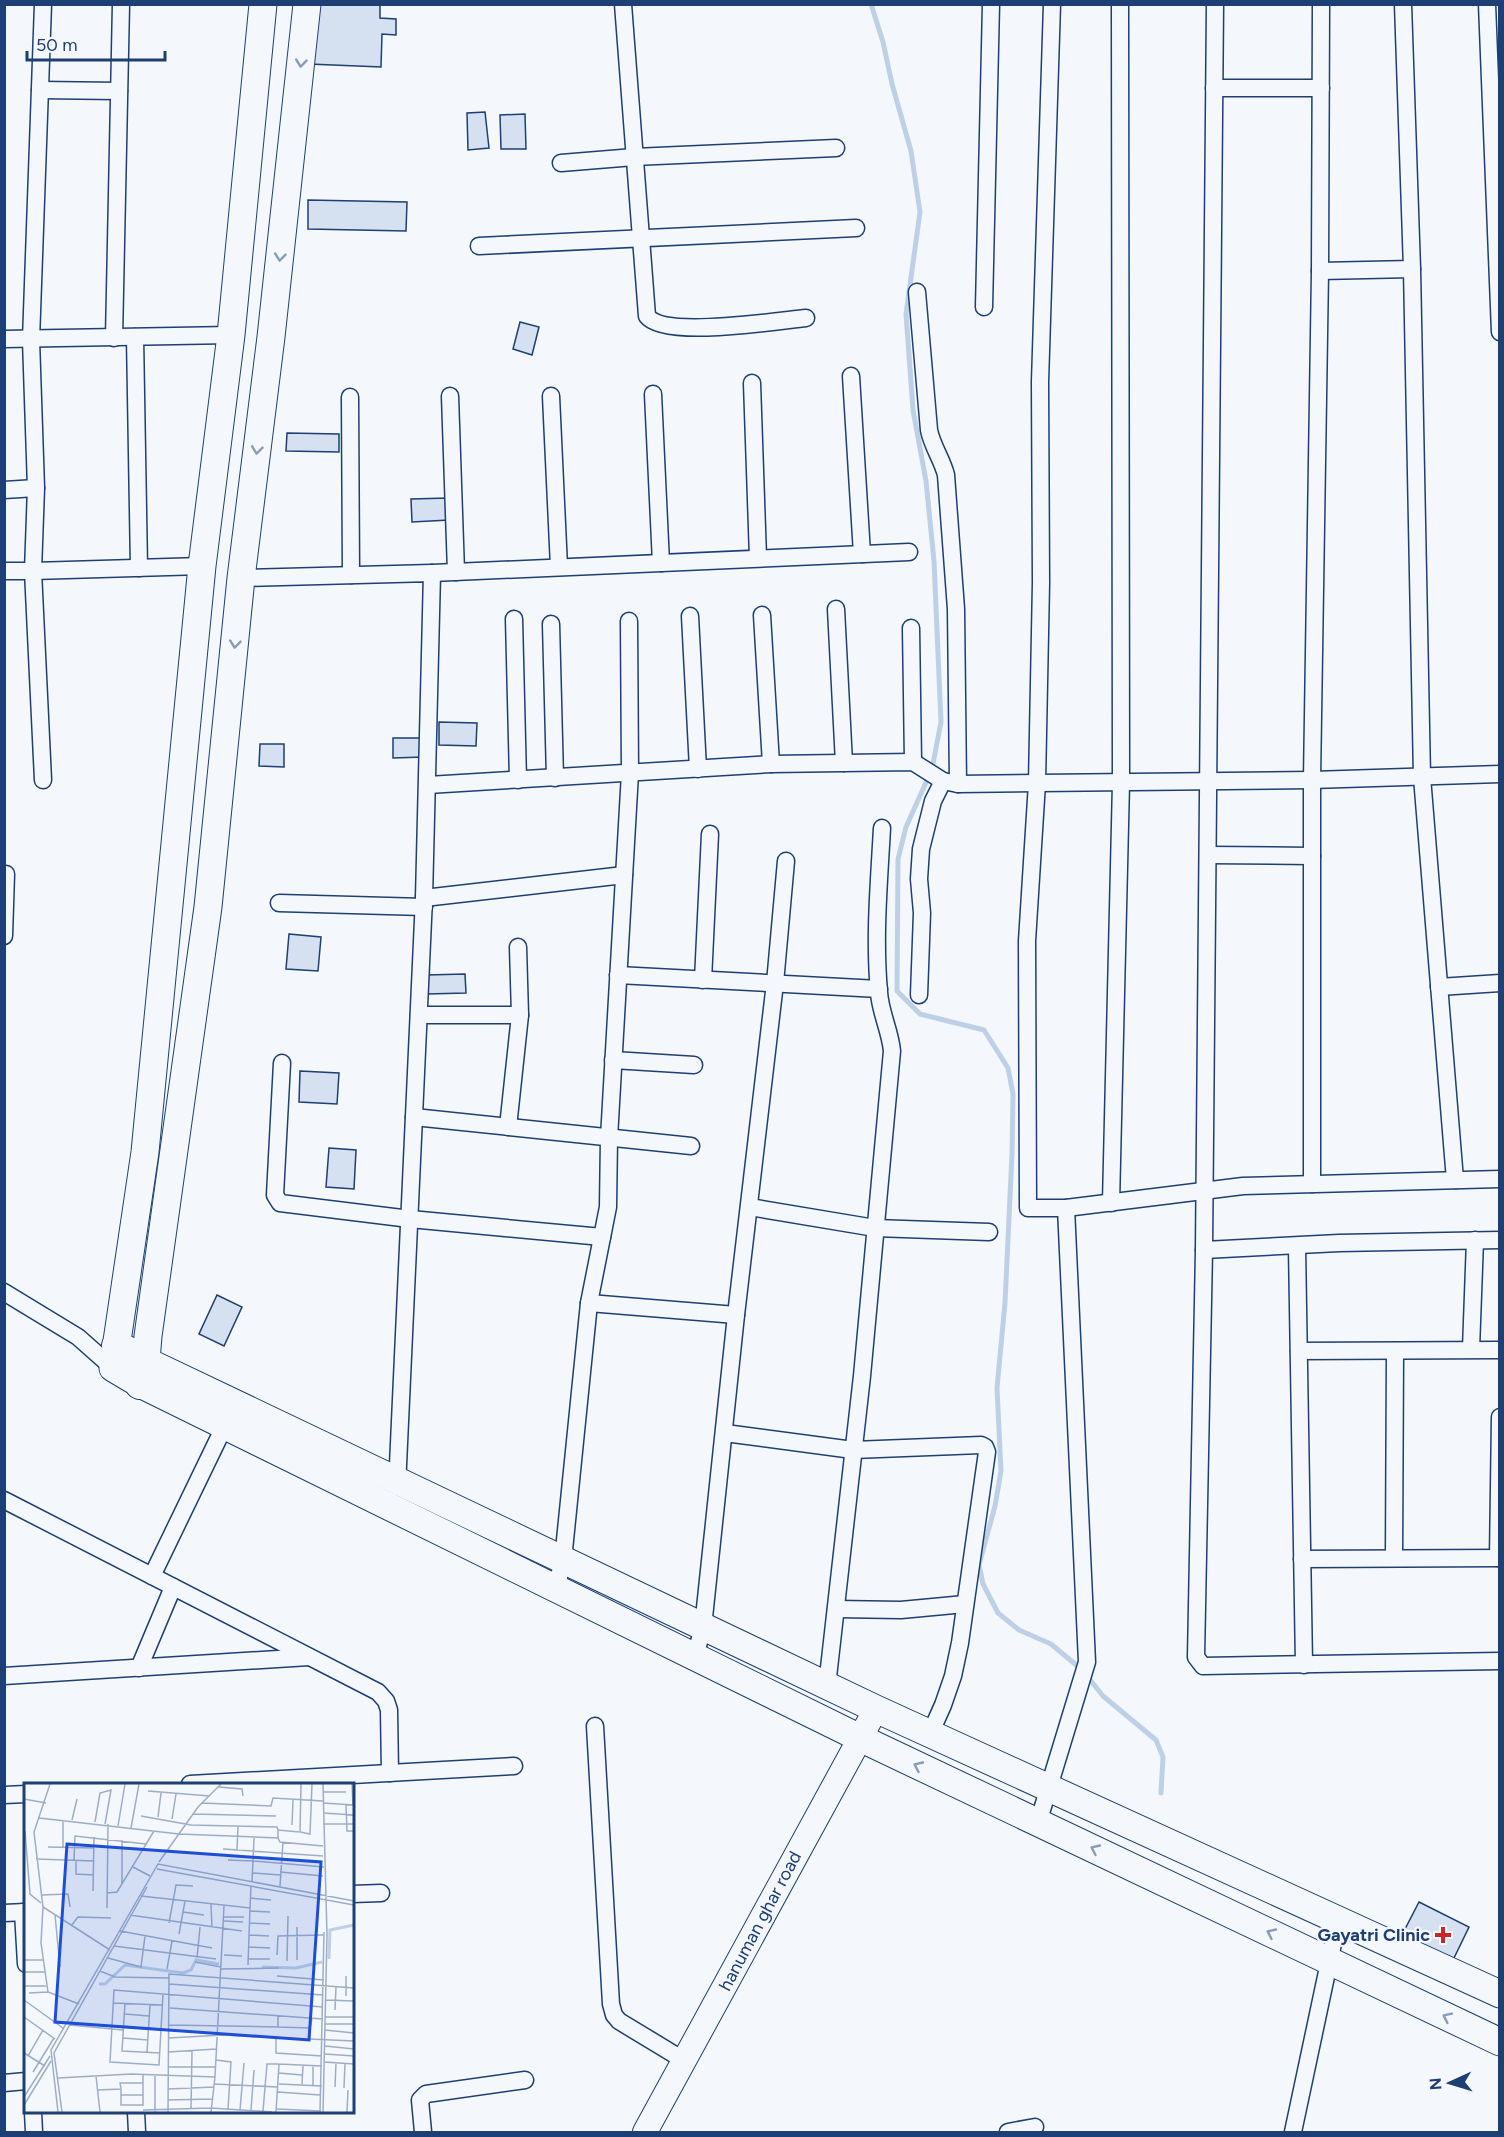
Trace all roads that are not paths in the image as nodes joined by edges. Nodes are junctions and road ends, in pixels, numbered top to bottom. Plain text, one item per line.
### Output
1 (43, 4) edge
2 (121, 4) edge
3 (263, 4) edge
4 (307, 4) edge
5 (623, 4) edge
6 (991, 4) edge
7 (1052, 4) edge
8 (1120, 4) edge
9 (1215, 4) edge
10 (1322, 4) edge
11 (1404, 4) edge
12 (1488, 4) edge
13 (1214, 88) junction
14 (1321, 88) junction
15 (40, 90) junction
16 (119, 91) junction
17 (836, 148) dead end
18 (634, 157) junction
19 (561, 163) dead end
20 (856, 228) dead end
21 (640, 239) junction
22 (479, 246) dead end
23 (1412, 269) junction
24 (1320, 271) junction
25 (1499, 279) edge
26 (917, 292) dead end
27 (984, 308) dead end
28 (806, 318) dead end
29 (1500, 332) edge
30 (231, 335) junction
31 (135, 337) junction
32 (114, 338) junction
33 (4, 339) edge
34 (31, 340) junction
35 (851, 375) dead end
36 (752, 383) dead end
37 (653, 394) dead end
38 (350, 396) dead end
39 (450, 396) dead end
40 (551, 396) dead end
41 (36, 488) junction
42 (4, 490) edge
43 (909, 552) dead end
44 (862, 554) junction
45 (758, 558) junction
46 (661, 563) junction
47 (202, 566) junction
48 (559, 567) junction
49 (139, 568) junction
50 (4, 571) edge
51 (33, 571) junction
52 (456, 572) junction
53 (432, 573) junction
54 (351, 575) junction
55 (241, 578) junction
56 (836, 609) dead end
57 (762, 615) dead end
58 (690, 616) dead end
59 (513, 619) dead end
60 (629, 621) dead end
61 (551, 624) dead end
62 (910, 628) dead end
63 (844, 763) junction
64 (771, 764) junction
65 (917, 765) junction
66 (698, 769) junction
67 (630, 773) junction
68 (1500, 774) edge
69 (1422, 777) junction
70 (555, 778) junction
71 (43, 780) dead end
72 (518, 780) junction
73 (1312, 780) junction
74 (946, 781) junction
75 (1209, 782) junction
76 (1037, 783) junction
77 (1121, 783) junction
78 (428, 785) junction
79 (882, 828) dead end
80 (710, 834) dead end
81 (1208, 855) junction
82 (1312, 856) junction
83 (786, 861) dead end
84 (6, 874) edge
85 (624, 875) junction
86 (424, 902) junction
87 (279, 903) dead end
88 (4, 936) edge
89 (518, 947) dead end
90 (618, 975) junction
91 (703, 980) junction
92 (775, 983) junction
93 (1500, 983) edge
94 (1439, 987) junction
95 (879, 989) junction
96 (919, 996) dead end
97 (419, 1015) junction
98 (520, 1015) junction
99 (613, 1060) junction
100 (282, 1063) dead end
101 (694, 1065) dead end
102 (414, 1117) junction
103 (508, 1127) junction
104 (609, 1138) junction
105 (691, 1146) dead end
106 (1500, 1179) edge
107 (1455, 1180) junction
108 (1312, 1184) junction
109 (1203, 1191) junction
110 (1111, 1203) junction
111 (750, 1207) junction
112 (1066, 1209) junction
113 (410, 1219) junction
114 (875, 1228) junction
115 (989, 1232) dead end
116 (602, 1237) junction
117 (1475, 1240) junction
118 (1500, 1240) edge
119 (1297, 1247) junction
120 (1203, 1250) junction
121 (4, 1292) edge
122 (589, 1303) junction
123 (736, 1315) junction
124 (1471, 1349) junction
125 (1500, 1350) edge
126 (1299, 1351) junction
127 (1395, 1351) junction
128 (115, 1357) junction
129 (143, 1372) junction
130 (1500, 1417) edge
131 (225, 1425) junction
132 (724, 1433) junction
133 (853, 1450) junction
134 (398, 1481) junction
135 (4, 1500) edge
136 (394, 1509) junction
137 (1394, 1558) junction
138 (1499, 1558) edge
139 (1302, 1559) junction
140 (563, 1560) junction
141 (152, 1576) junction
142 (173, 1587) junction
143 (556, 1589) junction
144 (965, 1604) junction
145 (836, 1609) junction
146 (703, 1627) junction
147 (310, 1657) junction
148 (695, 1657) junction
149 (1500, 1661) edge
150 (1304, 1665) junction
151 (139, 1668) junction
152 (4, 1677) edge
153 (827, 1686) junction
154 (876, 1709) junction
155 (595, 1726) dead end
156 (930, 1734) junction
157 (860, 1738) junction
158 (514, 1766) dead end
159 (390, 1773) junction
160 (223, 1783) edge
161 (1050, 1788) junction
162 (24, 1794) edge
163 (4, 1795) edge
164 (1038, 1822) junction
165 (1169, 1843) junction
166 (1154, 1877) junction
167 (381, 1893) dead end
168 (354, 1894) edge
169 (24, 1912) edge
170 (4, 1913) edge
171 (1338, 1920) junction
172 (1330, 1961) junction
173 (1500, 1994) edge
174 (1500, 2042) edge
175 (685, 2061) junction
176 (525, 2080) dead end
177 (24, 2081) edge
178 (4, 2083) edge
179 (33, 2113) edge
180 (136, 2113) edge
181 (1035, 2127) dead end
182 (34, 2133) edge
183 (137, 2133) edge
184 (423, 2133) edge
185 (645, 2133) edge
186 (1008, 2133) edge
187 (1293, 2133) edge

1 - 15 street
2 - 16 street
3 - 30 main road
4 -> 55 main road
5 - 18 street
6 - 27 street
7 - 76 street
8 - 77 street
9 - 13 street
10 - 14 street
11 - 23 street
12 - 25 street
13 - 14 street
13 - 75 street
14 - 24 street
15 - 16 street
15 - 34 street
16 - 32 street
17 - 18 street
18 - 19 street
18 - 21 street
20 - 21 street
21 - 22 street
21 - 28 street
23 - 24 street
23 - 69 street
24 - 73 street
25 - 29 street
26 - 74 street
30 - 31 street
30 - 47 main road
31 - 32 street
31 - 49 street
32 - 34 street
33 - 34 street
34 - 41 street
35 - 44 street
36 - 45 street
37 - 46 street
38 - 54 street
39 - 52 street
40 - 48 street
41 - 42 street
41 - 51 street
43 - 44 street
44 - 45 street
45 - 46 street
46 - 48 street
47 - 49 street
47 - 128 main road
48 - 52 street
49 - 51 street
50 - 51 street
51 - 71 street
52 - 53 street
53 - 54 street
53 - 78 street
54 - 55 street
55 -> 129 main road
56 - 63 street
57 - 64 street
58 - 66 street
59 - 72 street
60 - 67 street
61 - 70 street
62 - 65 street
63 - 64 street
63 - 65 street
64 - 66 street
65 - 74 street
66 - 67 street
67 - 70 street
67 - 85 street
68 - 69 street
69 - 73 street
69 - 94 street
70 - 72 street
72 - 78 street
73 - 75 street
73 - 82 street
74 - 76 street
74 - 96 street
75 - 77 street
75 - 81 street
76 - 77 street
76 - 112 street
77 - 110 street
78 - 86 street
79 - 95 street
80 - 91 street
81 - 82 street
81 - 109 street
82 - 108 street
83 - 92 street
84 - 88 street
85 - 86 street
85 - 90 street
86 - 87 street
86 - 97 street
89 - 98 street
90 - 91 street
90 - 99 street
91 - 92 street
92 - 95 street
92 - 111 street
93 - 94 street
94 - 107 street
95 - 114 street
97 - 98 street
97 - 102 street
98 - 103 street
99 - 101 street
99 - 104 street
100 - 113 street
102 - 103 street
102 - 113 street
103 - 104 street
104 - 105 street
104 - 116 street
106 - 107 street
107 - 108 street
108 - 109 street
109 - 110 street
109 - 120 street
110 - 112 street
111 - 114 street
111 - 123 street
112 - 161 street
113 - 116 street
113 - 134 street
114 - 115 street
114 - 133 street
116 - 122 street
117 - 118 street
117 - 119 street
117 - 124 street
119 - 120 street
119 - 126 street
120 - 150 street
121 - 128 street
122 - 123 street
122 - 140 street
123 - 132 street
124 - 125 street
124 - 127 street
126 - 127 street
126 - 139 street
127 - 137 street
128 - 129 highway
129 - 131 main road
129 - 134 main road
130 - 138 street
131 - 136 main road
131 - 141 street
132 - 133 street
132 - 146 street
133 - 144 street
133 - 145 street
134 - 136 street
134 - 140 main road
135 - 141 street
136 - 143 main road
137 - 138 street
137 - 139 street
139 - 150 street
140 - 143 street
140 - 146 main road
141 - 142 street
142 - 147 street
142 - 151 street
143 - 148 main road
144 - 145 street
144 - 156 street
145 - 153 street
146 - 148 street
146 - 153 main road
147 - 151 street
147 - 159 street
148 - 157 main road
149 - 150 street
151 - 152 street
153 - 154 main road
154 - 156 main road
154 - 157 street, hanuman ghar road
155 - 175 street
156 - 161 main road
164 -> 157 main road
157 - 175 street, hanuman ghar road
158 - 159 street
159 - 160 street
161 - 164 street
161 - 165 main road
162 - 163 street
166 -> 164 main road
165 - 166 main road
165 - 171 main road
172 -> 166 main road
167 - 168 street
169 - 170 street
171 - 172 street
171 - 173 main road
174 -> 172 main road
172 - 187 street
175 - 185 street, hanuman ghar road
176 - 184 street
177 - 178 street
179 - 182 street
180 - 183 street
181 - 186 street

